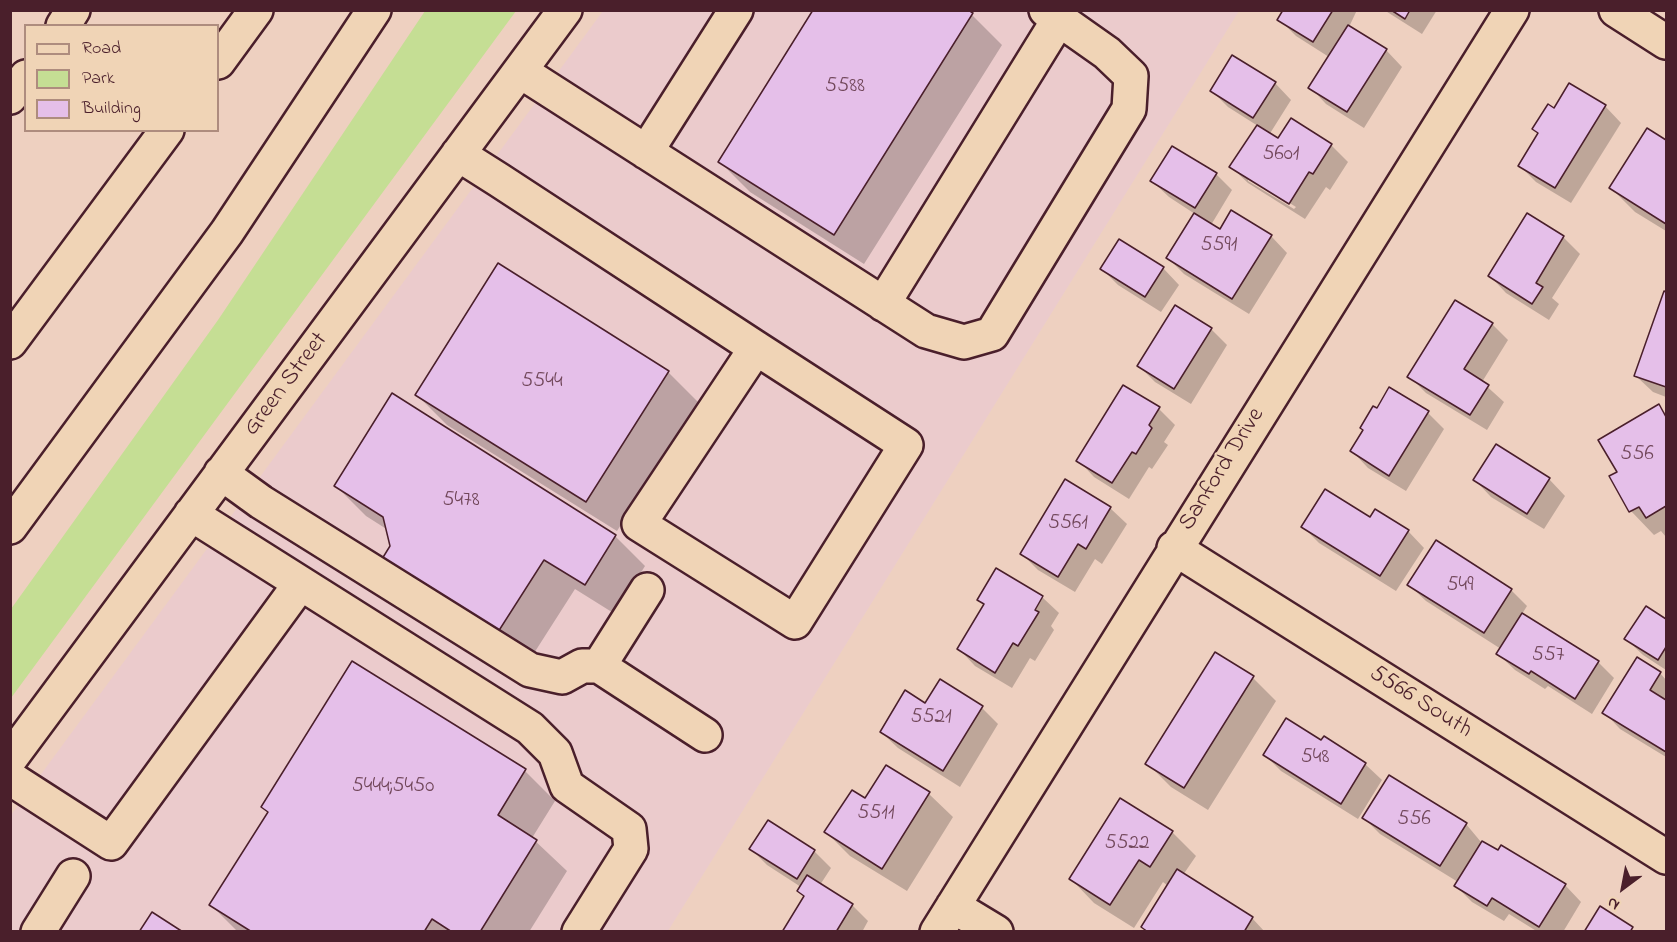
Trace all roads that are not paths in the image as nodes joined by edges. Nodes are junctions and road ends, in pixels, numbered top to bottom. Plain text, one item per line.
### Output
1 (74, 10) edge
2 (256, 10) edge
3 (374, 10) edge
4 (565, 10) edge
5 (736, 10) edge
6 (1512, 10) edge
7 (1616, 10) edge
8 (1053, 15) edge
9 (64, 24) edge
10 (1666, 42) edge
11 (219, 61) edge
12 (520, 71) junction
13 (24, 80) edge
14 (10, 97) edge
15 (166, 132) edge
16 (646, 152) junction
17 (458, 154) junction
18 (883, 304) junction
19 (10, 342) edge
20 (756, 348) junction
21 (221, 473) junction
22 (191, 514) junction
23 (10, 527) edge
24 (1174, 548) junction
25 (300, 584) junction
26 (647, 590) dead end
27 (600, 666) junction
28 (705, 735) dead end
29 (10, 759) edge
30 (10, 778) edge
31 (1666, 857) edge
32 (73, 876) dead end
33 (945, 919) edge
34 (38, 932) edge
35 (579, 932) edge
36 (996, 932) edge

1 - 9 main road
2 - 11 main road
3 - 23 main road
4 - 12 main road, Green Street
5 - 16 main road
6 - 24 main road, Sanford Drive
7 - 10 main road
8 - 18 main road
8 - 18 main road
12 - 16 main road
12 - 17 main road, Green Street
13 - 14 main road
15 - 19 main road
16 - 18 main road
17 - 20 main road
17 - 21 main road, Green Street
20 - 20 main road
21 - 22 main road, Green Street
21 - 27 main road
22 - 25 main road
22 - 29 main road, Green Street
24 - 31 main road, 5566 South
24 - 33 main road, Sanford Drive
25 - 30 main road
25 - 35 main road
26 - 27 main road
27 - 28 main road
32 - 34 main road
33 - 36 main road

